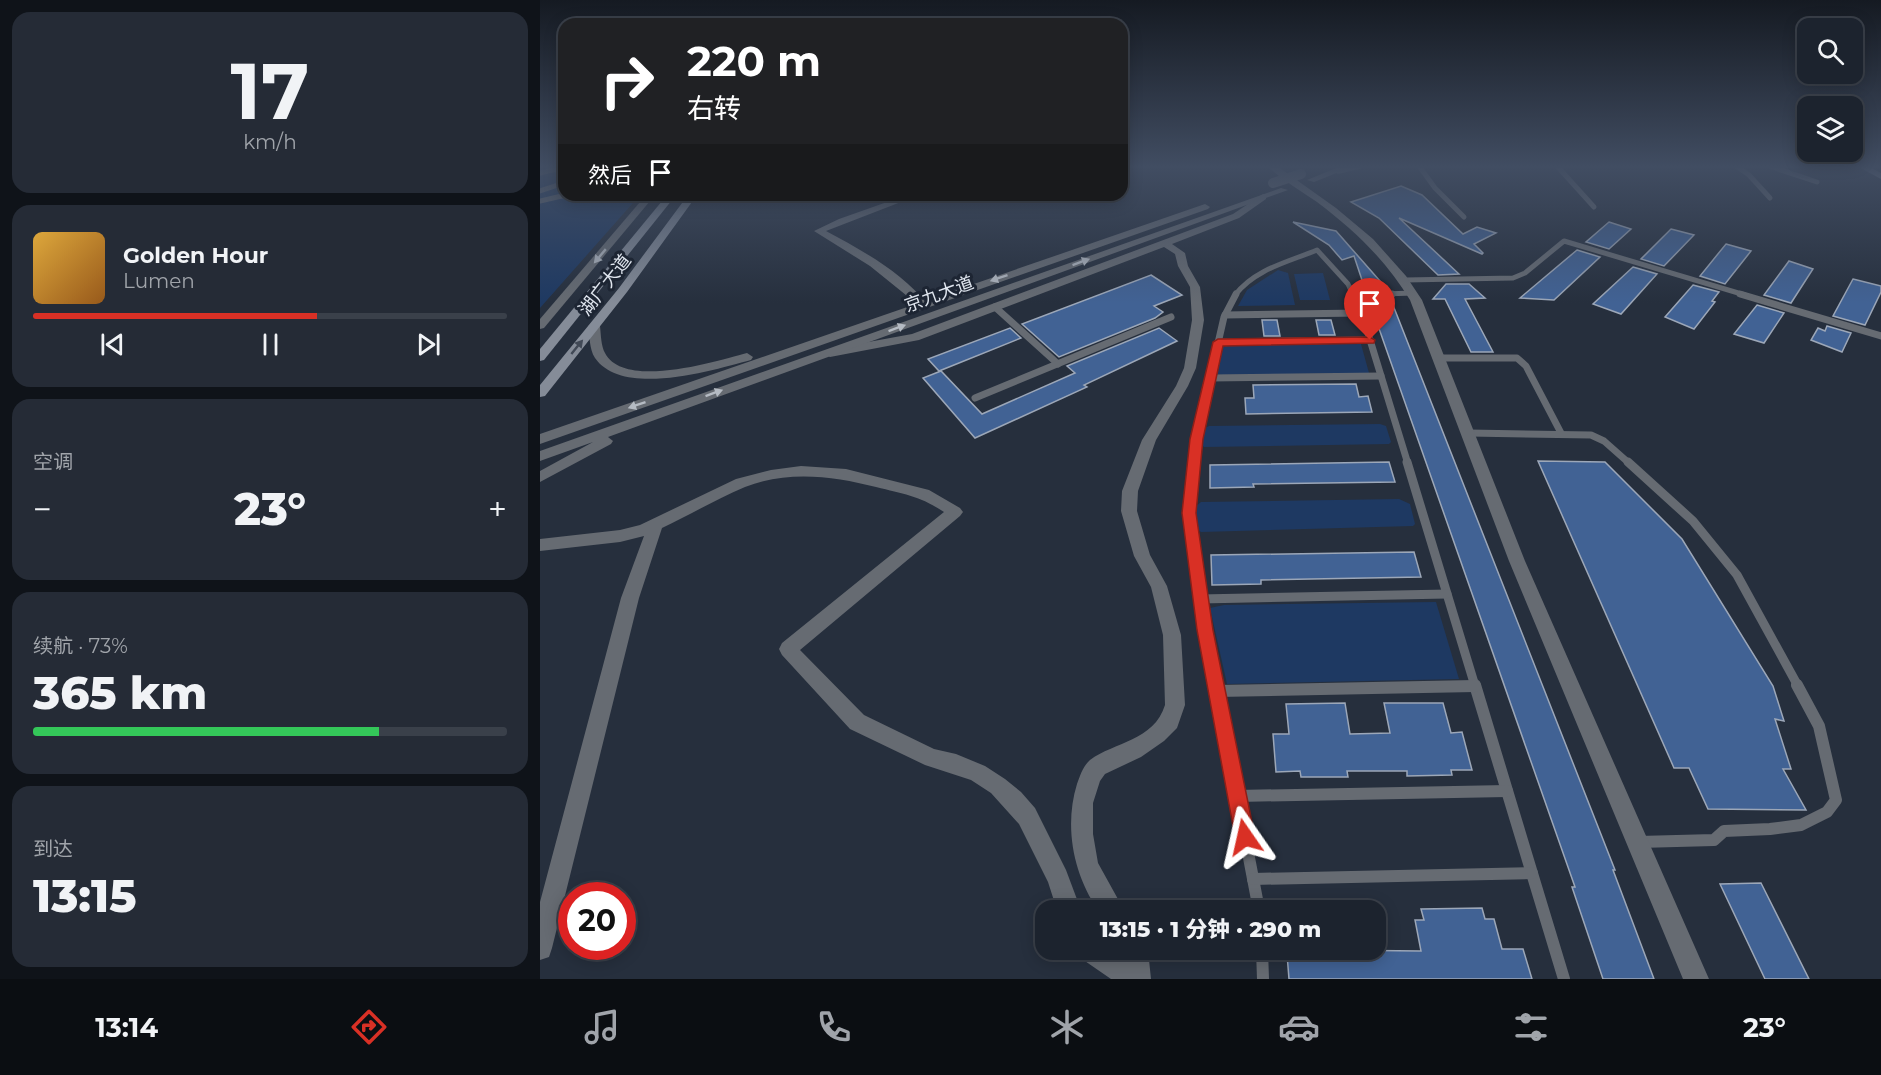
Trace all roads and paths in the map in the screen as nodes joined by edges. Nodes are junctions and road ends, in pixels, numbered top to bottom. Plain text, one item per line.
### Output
1 (637, 212) edge
2 (659, 212) edge
3 (680, 212) edge
4 (869, 212) edge
5 (1204, 212) edge
6 (1222, 212) edge
7 (1242, 212) edge
8 (1334, 212) edge
9 (1459, 212) edge
10 (1464, 217) dead end
11 (1166, 244) junction
12 (1409, 286) junction
13 (1353, 295) junction
14 (922, 305) junction
15 (995, 307) junction
16 (1361, 313) junction
17 (1225, 315) junction
18 (1171, 317) dead end
19 (883, 319) junction
20 (540, 326) edge
21 (594, 326) junction
22 (1881, 336) edge
23 (1370, 340) junction
24 (554, 341) junction
25 (1218, 342) junction
26 (540, 345) edge
27 (822, 355) junction
28 (540, 357) edge
29 (1440, 358) junction
30 (1058, 364) junction
31 (1381, 376) junction
32 (1210, 378) junction
33 (540, 393) edge
34 (975, 398) dead end
35 (675, 407) junction
36 (1469, 433) junction
37 (1561, 433) junction
38 (540, 439) edge
39 (540, 456) edge
40 (540, 477) edge
41 (655, 526) junction
42 (540, 545) edge
43 (1447, 594) junction
44 (1200, 599) junction
45 (1475, 686) junction
46 (1216, 691) junction
47 (1507, 791) junction
48 (1237, 796) junction
49 (1638, 843) junction
50 (1532, 873) junction
51 (1252, 879) junction
52 (1065, 900) edge
53 (1105, 900) edge
54 (1257, 900) edge
55 (540, 948) edge
56 (1106, 960) edge
57 (1137, 960) edge
58 (1262, 960) edge
59 (1132, 979) edge
60 (1138, 979) edge
61 (1263, 979) edge
62 (1564, 979) edge
63 (1696, 979) edge

1 -> 20 street
2 - 24 main road, 湖广大道
3 - 21 main road, 湖广大道
4 - 14 street
5 -> 14 street, 京九大道
27 -> 6 street, 京九大道
7 - 11 street
8 - 12 street
9 - 10 lane
11 - 15 street
11 - 53 street
12 - 13 lane
12 - 22 lane
12 - 29 street
13 - 16 lane
13 - 17 lane
14 - 19 street, 京九大道
15 - 27 street
15 - 30 lane
16 - 17 lane
16 - 23 lane
17 - 25 lane
18 - 30 lane
19 - 21 street
19 -> 38 street, 京九大道
33 -> 21 main road, 湖广大道
23 - 25 lane
23 - 31 lane
24 - 26 lane
24 - 28 main road, 湖广大道
25 - 32 lane
35 -> 27 street, 京九大道
29 - 36 street
29 - 37 lane
30 - 34 lane
31 - 32 lane
31 - 43 lane
32 - 44 lane
35 - 39 street, 京九大道
35 - 40 street
36 - 37 lane
36 - 49 street
37 - 49 lane
41 - 42 street
41 - 52 street
41 - 55 street
43 - 44 lane
43 - 45 lane
44 - 46 lane
45 - 46 lane
45 - 47 lane
46 - 48 lane
47 - 48 lane
47 - 50 lane
48 - 51 lane
49 - 63 street
50 - 51 lane
50 - 62 lane
51 - 54 lane
56 - 59 street
57 - 60 street
58 - 61 lane

